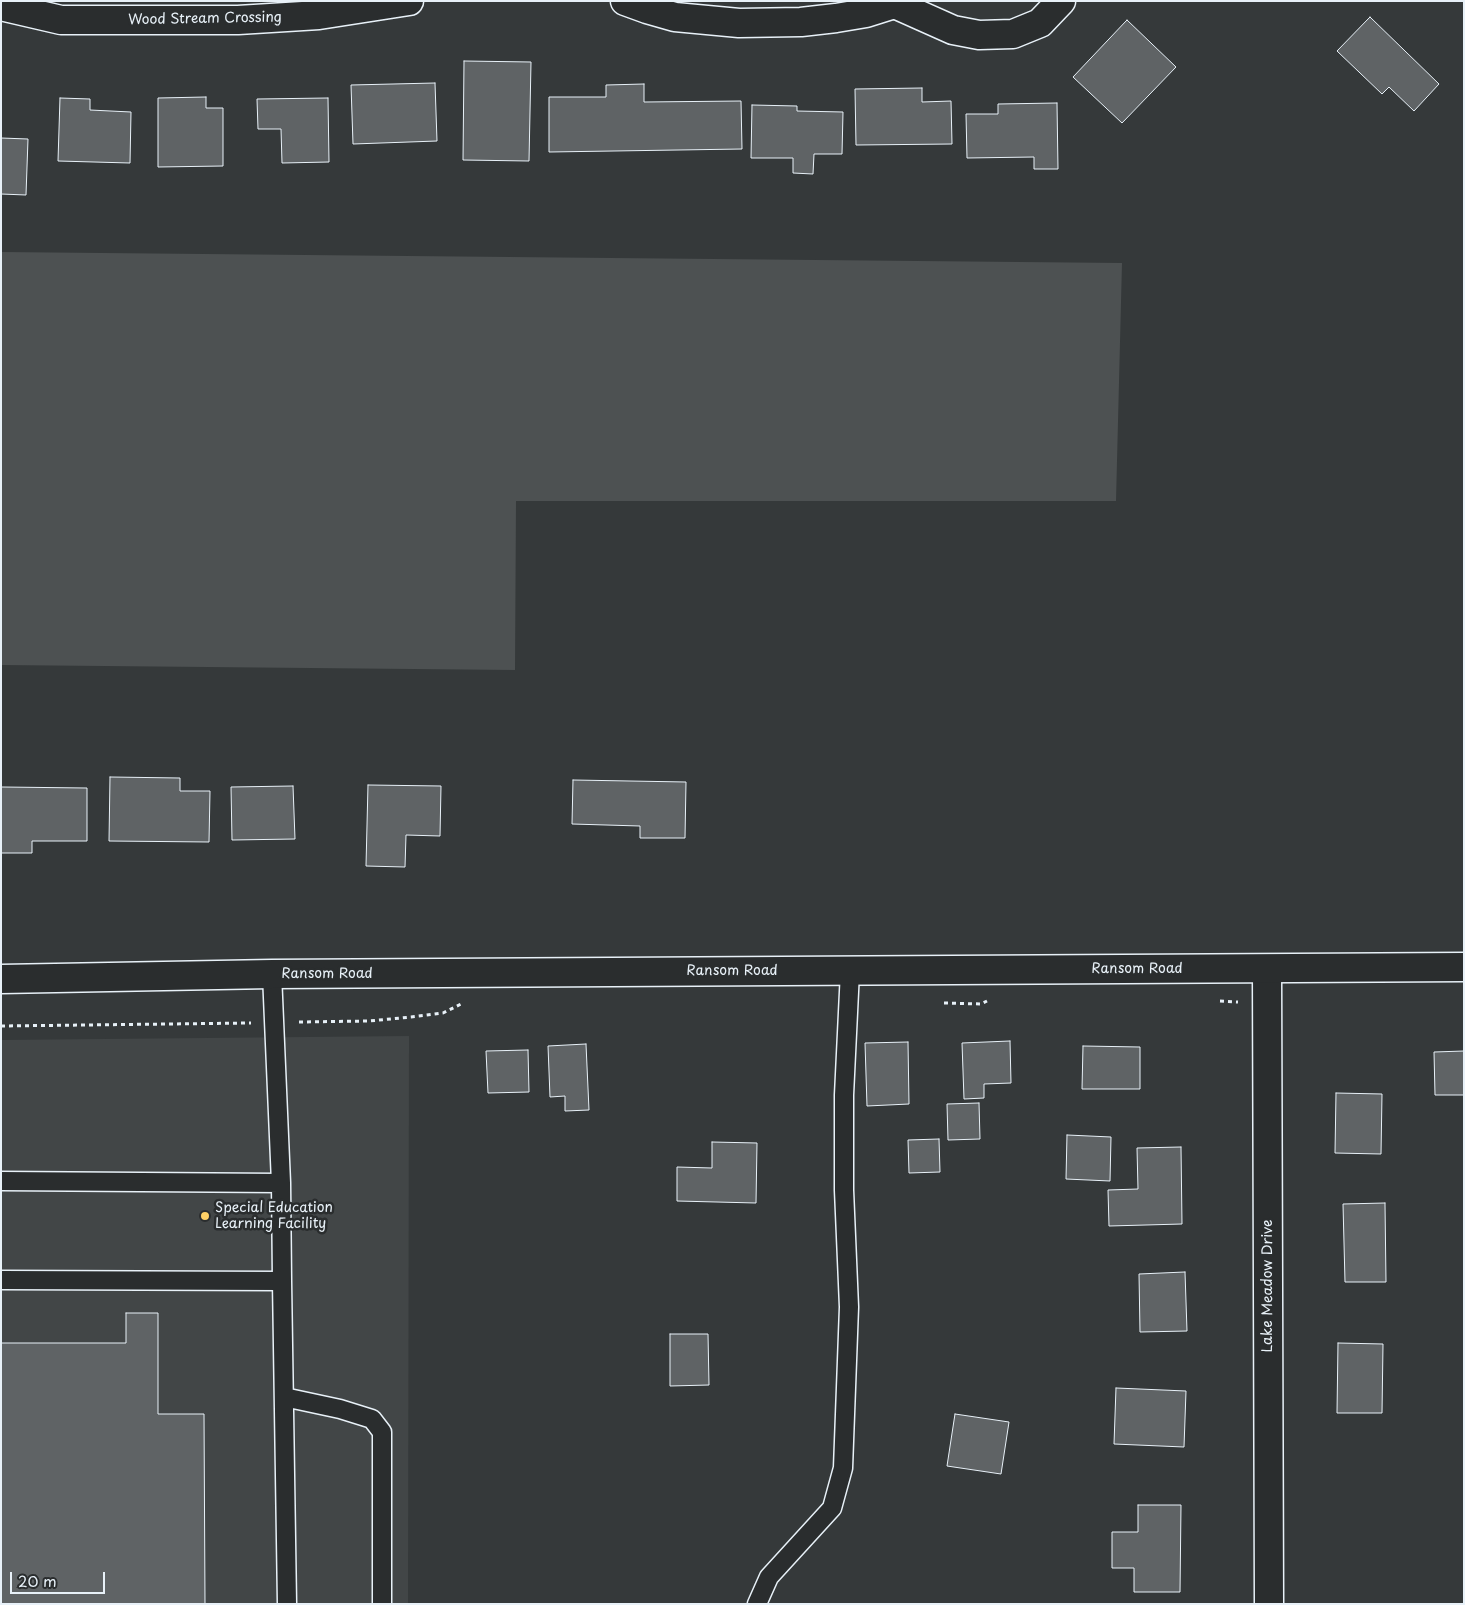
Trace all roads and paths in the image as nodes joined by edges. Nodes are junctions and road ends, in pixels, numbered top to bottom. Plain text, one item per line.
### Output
1 (409, 1) edge
2 (625, 1) edge
3 (1061, 1) edge
4 (900, 3) edge
5 (1, 6) edge
6 (1267, 968) junction
7 (1464, 968) edge
8 (850, 971) junction
9 (272, 974) junction
10 (1, 979) edge
11 (989, 1001) dead end
12 (1216, 1001) dead end
13 (938, 1002) dead end
14 (1267, 1002) junction
15 (463, 1003) dead end
16 (274, 1023) junction
17 (1, 1026) edge
18 (1, 1181) edge
19 (281, 1183) junction
20 (1, 1280) edge
21 (282, 1281) junction
22 (284, 1398) junction
23 (288, 1604) edge
24 (382, 1604) edge
25 (757, 1604) edge
26 (1269, 1604) edge

1 - 5 street, Wood Stream Crossing
2 - 4 street
3 - 4 street
6 - 7 street, Ransom Road
6 - 8 street, Ransom Road
6 - 14 street, Lake Meadow Drive
8 - 9 street, Ransom Road
8 - 25 lane
9 - 10 street, Ransom Road
9 - 16 lane
11 - 13 path
12 - 14 path
14 - 26 street, Lake Meadow Drive
15 - 16 path
16 - 17 path
16 - 19 lane
18 - 19 lane
19 - 21 lane
20 - 21 lane
21 - 22 lane
22 - 23 lane
22 - 24 lane

